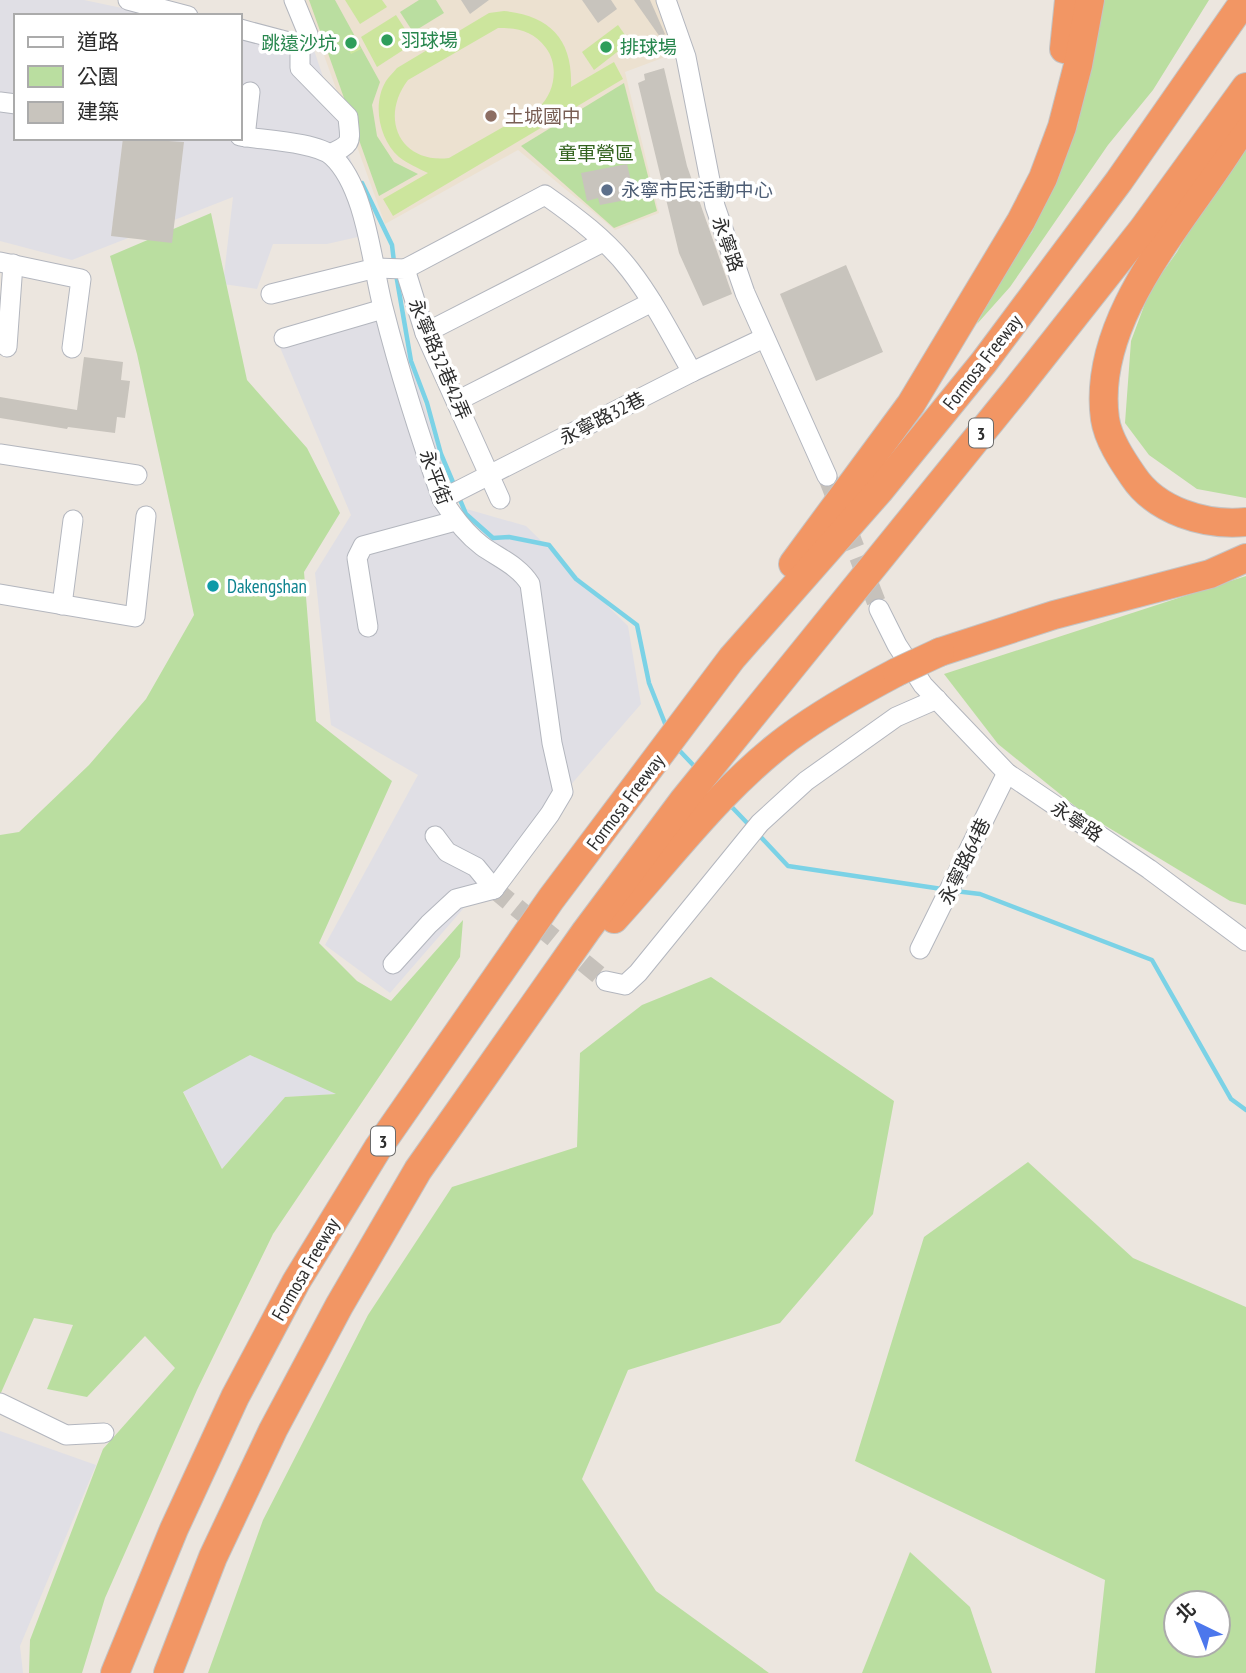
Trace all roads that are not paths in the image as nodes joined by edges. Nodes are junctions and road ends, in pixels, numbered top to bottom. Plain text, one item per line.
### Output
1 (128, 0) edge
2 (294, 0) edge
3 (666, 0) edge
4 (1069, 0) edge
5 (1090, 0) edge
6 (1240, 7) edge
7 (180, 14) edge
8 (242, 30) edge
9 (300, 45) junction
10 (1246, 87) edge
11 (250, 92) dead end
12 (1246, 122) edge
13 (242, 137) edge
14 (330, 154) junction
15 (603, 242) junction
16 (1000, 256) junction
17 (7, 263) edge
18 (376, 268) junction
19 (405, 269) junction
20 (271, 294) dead end
21 (652, 302) junction
22 (383, 309) junction
23 (425, 333) junction
24 (284, 338) dead end
25 (764, 338) junction
26 (7, 347) dead end
27 (72, 348) dead end
28 (692, 372) junction
29 (457, 401) junction
30 (0, 454) edge
31 (137, 475) dead end
32 (489, 475) junction
33 (827, 476) tunnel mouth
34 (442, 499) junction
35 (500, 499) dead end
36 (146, 516) dead end
37 (73, 520) dead end
38 (456, 521) junction
39 (1246, 522) edge
40 (1246, 558) edge
41 (0, 594) edge
42 (62, 605) junction
43 (879, 609) tunnel mouth
44 (368, 627) dead end
45 (732, 657) junction
46 (937, 699) junction
47 (1007, 773) junction
48 (435, 836) dead end
49 (494, 889) junction
50 (1246, 941) edge
51 (920, 949) dead end
52 (393, 964) dead end
53 (606, 981) dead end
54 (418, 1170) junction
55 (0, 1402) edge
56 (104, 1433) dead end
57 (115, 1673) edge
58 (168, 1673) edge

1 - 7 street
2 - 9 street
3 - 25 street, 永寧路
4 - 16 highway
5 - 16 highway
6 - 45 highway, Formosa Freeway / 3
8 - 9 street
9 - 14 street
10 - 54 highway, 3
11 - 13 street
12 - 39 highway
13 - 14 street
14 - 18 street, 永平街
15 - 19 street
15 - 21 street
15 - 23 street
16 - 45 highway
17 - 26 street
17 - 27 street
18 - 19 street
18 - 20 street
18 - 22 street, 永平街
19 - 23 street, 永寧路32巷42弄
21 - 28 street
21 - 29 street
22 - 24 street
22 - 34 street, 永平街
23 - 29 street, 永寧路32巷42弄
25 - 28 street, 永寧路32巷
25 - 33 street, 永寧路
28 - 32 street, 永寧路32巷
29 - 32 street, 永寧路32巷42弄
30 - 31 street
32 - 34 street, 永寧路32巷
32 - 35 street, 永寧路32巷42弄
34 - 38 street, 永平街
36 - 42 street
37 - 42 street
38 - 44 street
38 - 49 street, 永平街
40 - 54 highway, bridge
41 - 42 street
43 - 46 street, 永寧路
45 - 57 highway, Formosa Freeway / 3
46 - 47 street, 永寧路
46 - 53 street
47 - 50 street, 永寧路
47 - 51 street, 永寧路64巷
48 - 49 street
49 - 52 street
54 - 58 highway, 3
55 - 56 street

